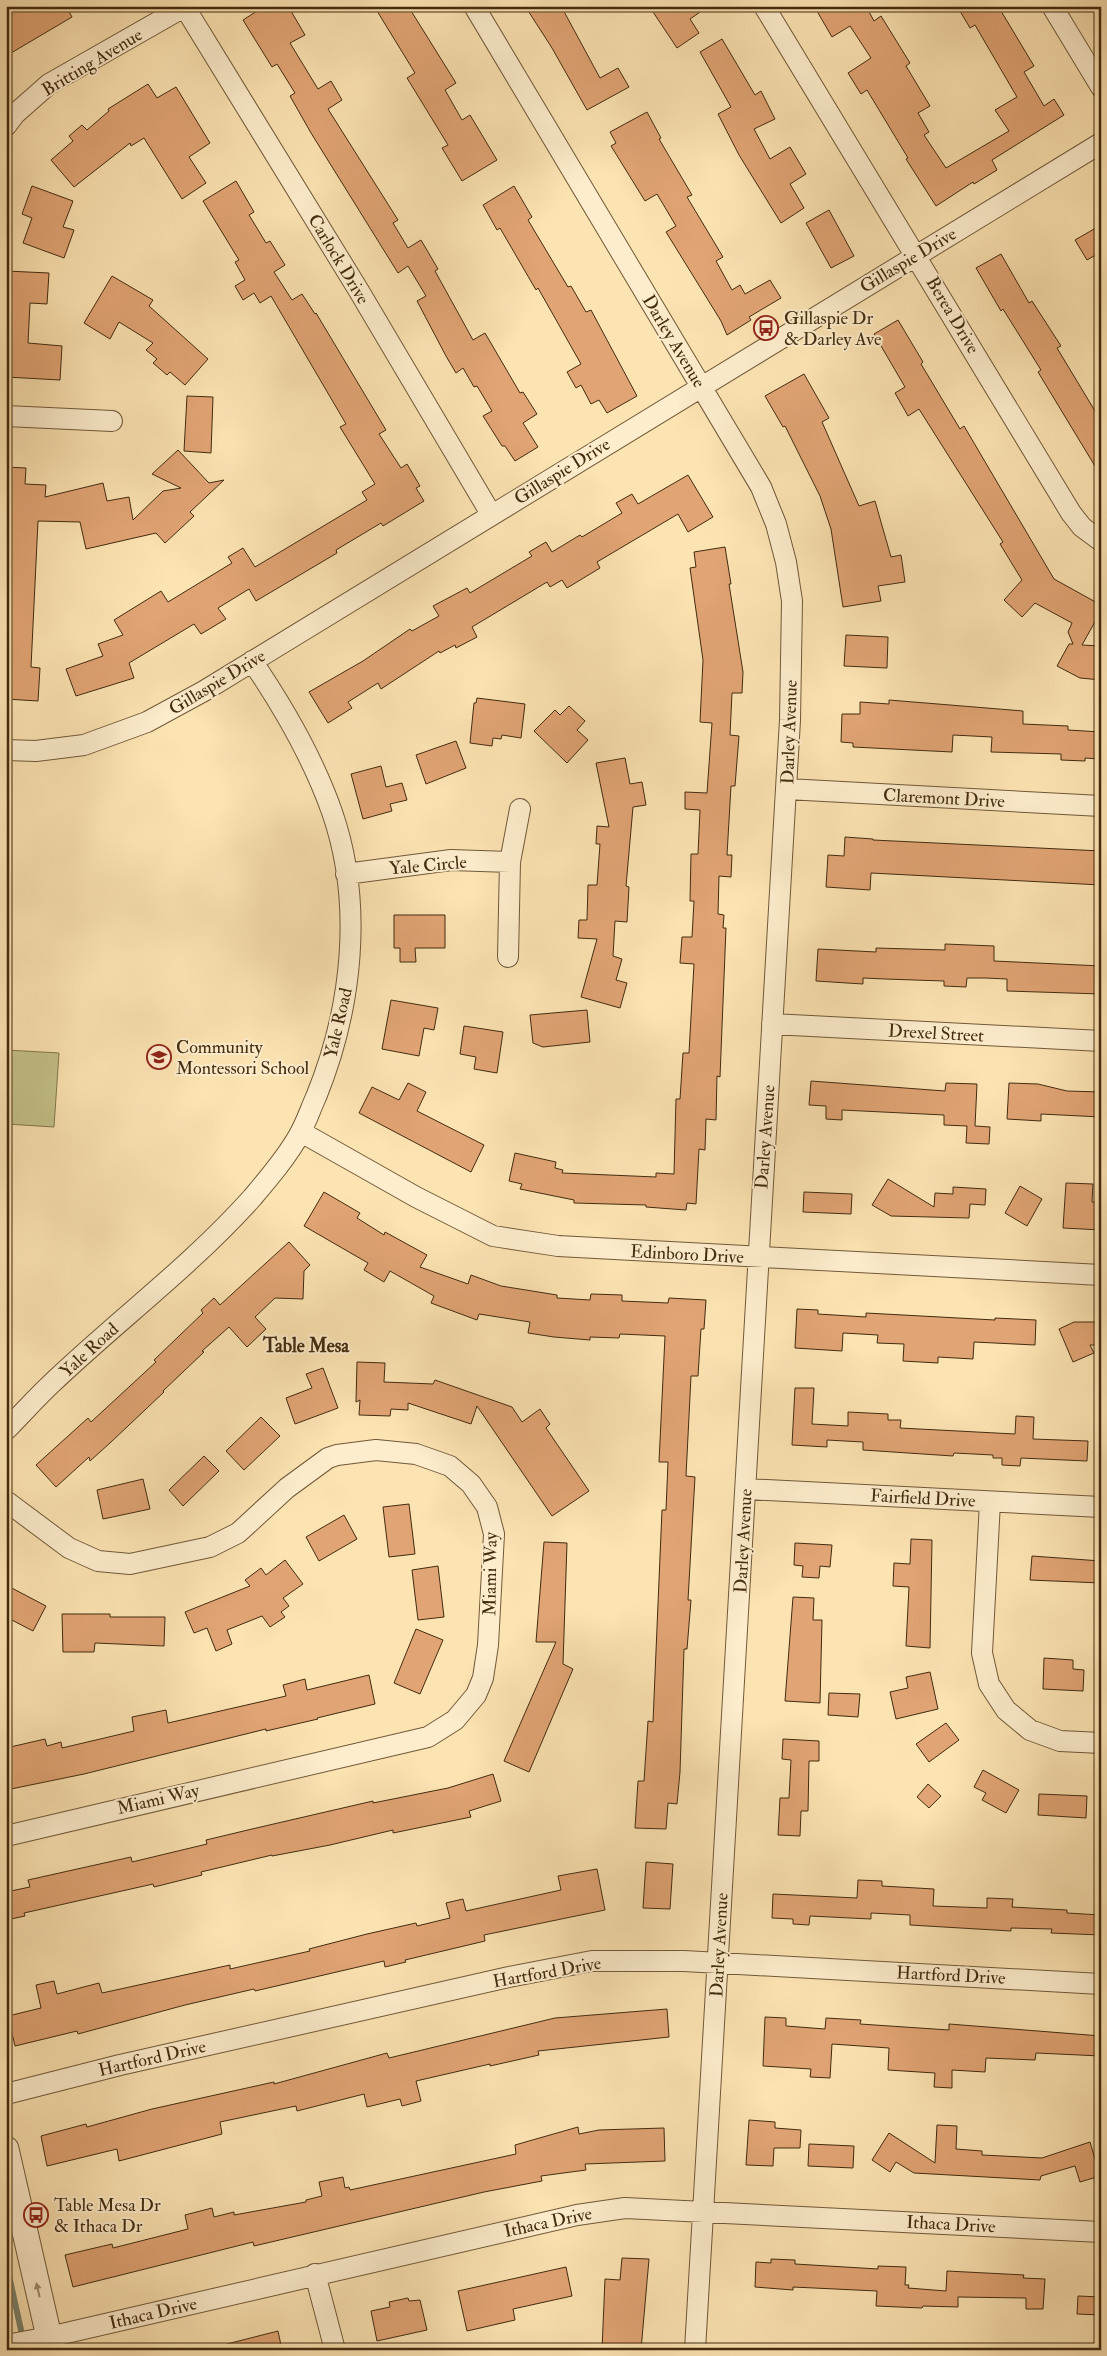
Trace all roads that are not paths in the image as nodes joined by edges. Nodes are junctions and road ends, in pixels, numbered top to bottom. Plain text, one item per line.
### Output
1 (184, 6) edge
2 (474, 6) edge
3 (764, 6) edge
4 (1052, 6) edge
5 (1101, 87) edge
6 (6, 126) edge
7 (1101, 143) edge
8 (916, 254) junction
9 (702, 386) junction
10 (6, 416) edge
11 (112, 421) dead end
12 (491, 514) junction
13 (1101, 541) edge
14 (252, 661) junction
15 (6, 750) edge
16 (787, 789) junction
17 (1101, 806) edge
18 (520, 810) dead end
19 (510, 862) junction
20 (346, 874) junction
21 (508, 957) dead end
22 (772, 1024) junction
23 (1101, 1041) edge
24 (301, 1132) junction
25 (758, 1257) junction
26 (1101, 1275) edge
27 (6, 1430) edge
28 (746, 1489) junction
29 (6, 1501) edge
30 (990, 1502) junction
31 (1101, 1507) edge
32 (1101, 1743) edge
33 (6, 1836) edge
34 (717, 1963) junction
35 (1101, 1984) edge
36 (6, 2094) edge
37 (6, 2149) edge
38 (703, 2211) junction
39 (1101, 2232) edge
40 (315, 2274) junction
41 (43, 2342) edge
42 (6, 2345) edge
43 (335, 2350) edge
44 (695, 2350) edge

1 - 6 street, Britting Avenue
1 - 12 street, Carlock Drive
2 - 9 street, Darley Avenue
3 - 8 street, Berea Drive
4 - 5 street
7 - 8 street, Gillaspie Drive
8 - 9 street, Gillaspie Drive
8 - 13 street, Berea Drive
9 - 12 street, Gillaspie Drive
9 - 16 street, Darley Avenue
10 - 11 street
12 - 14 street, Gillaspie Drive
14 - 15 street, Gillaspie Drive
14 - 20 street, Yale Road
16 - 17 street, Claremont Drive
16 - 22 street, Darley Avenue
18 - 19 street
19 - 20 street, Yale Circle
19 - 21 street
20 - 24 street, Yale Road
22 - 23 street, Drexel Street
22 - 25 street, Darley Avenue
24 - 25 street, Edinboro Drive
24 - 27 street, Yale Road
25 - 26 street, Edinboro Drive
25 - 28 street, Darley Avenue
28 - 30 street, Fairfield Drive
28 - 34 street, Darley Avenue
29 - 33 street, Miami Way
30 - 31 street, Fairfield Drive
30 - 32 street
34 - 35 street, Hartford Drive
34 - 36 street, Hartford Drive
34 - 38 street, Darley Avenue
41 -> 37 street
38 - 39 street, Ithaca Drive
38 - 40 street, Ithaca Drive
38 - 44 street, Darley Avenue
40 - 41 street, Ithaca Drive
40 - 43 street
41 - 42 street, Ithaca Drive

